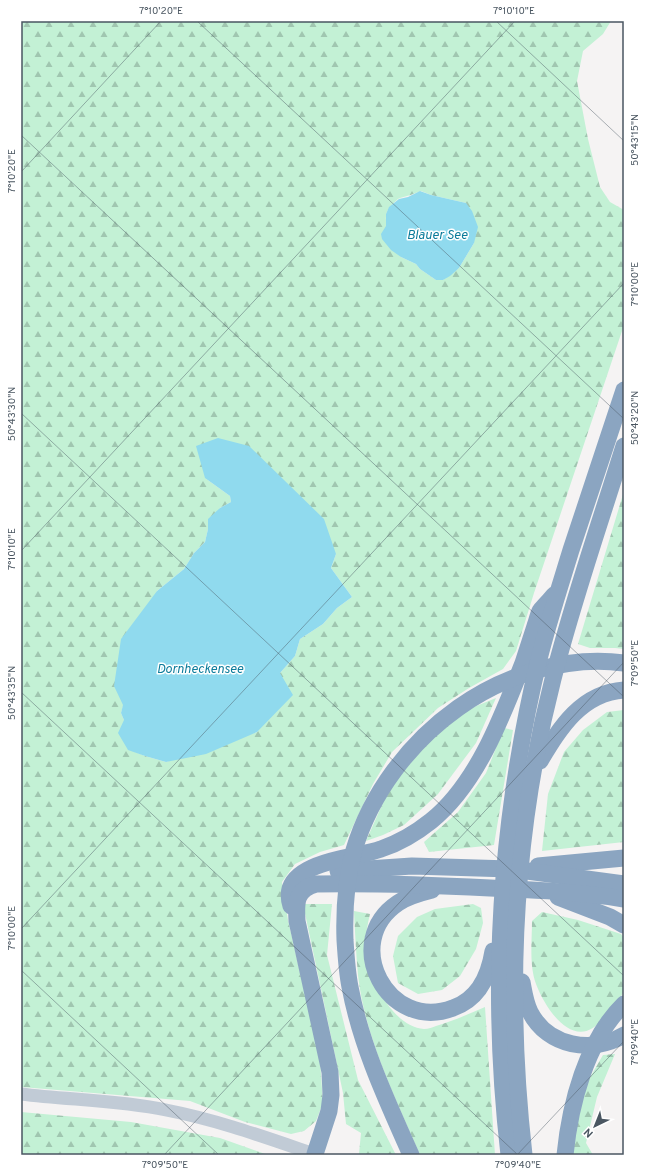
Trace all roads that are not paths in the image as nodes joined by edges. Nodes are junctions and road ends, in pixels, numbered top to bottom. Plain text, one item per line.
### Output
1 (624, 390) edge
2 (624, 446) edge
3 (558, 591) junction
4 (624, 663) edge
5 (624, 690) edge
6 (525, 770) junction
7 (624, 858) edge
8 (363, 869) junction
9 (512, 869) junction
10 (338, 871) junction
11 (624, 884) edge
12 (450, 886) junction
13 (543, 891) junction
14 (624, 899) edge
15 (509, 913) junction
16 (297, 921) junction
17 (624, 925) edge
18 (515, 938) junction
19 (624, 1004) edge
20 (624, 1035) edge
21 (21, 1094) edge
22 (515, 1148) edge
23 (316, 1155) edge
24 (411, 1155) edge
25 (565, 1155) edge

1 - 3 highway
2 - 6 highway
3 - 6 highway
3 - 8 highway
4 - 24 highway
5 - 6 highway
6 - 15 highway
7 - 9 highway
8 - 9 highway
8 - 10 highway
8 - 10 highway
8 - 12 highway
9 - 11 highway
10 - 16 highway
10 - 16 highway
12 - 13 highway
12 - 15 highway
13 - 14 highway
13 - 17 highway
15 - 18 highway
15 - 22 highway
16 - 23 highway
18 - 20 highway
18 - 22 highway
19 - 25 highway
21 - 23 street

